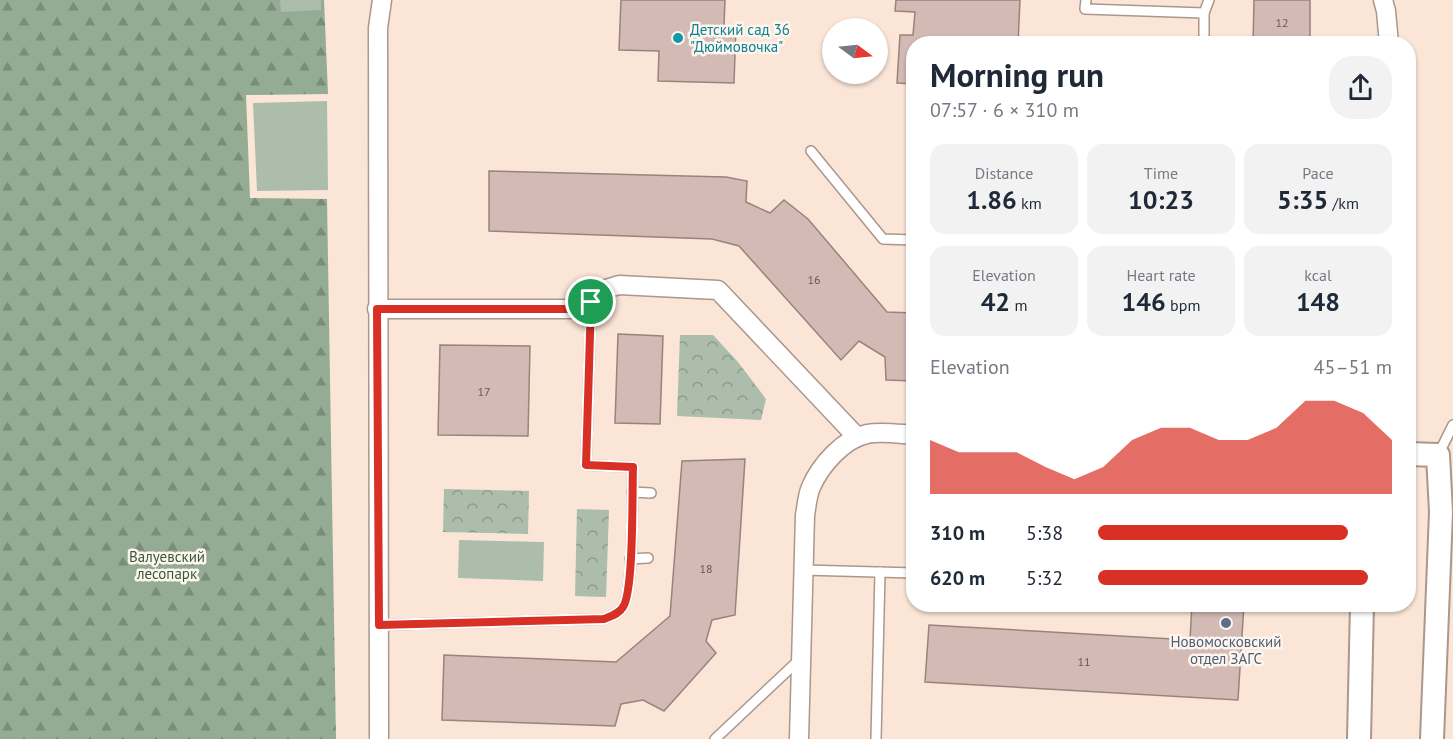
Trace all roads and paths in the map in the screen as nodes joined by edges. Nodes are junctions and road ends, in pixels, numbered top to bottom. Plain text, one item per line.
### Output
1 (382, 0) edge
2 (1086, 0) edge
3 (1209, 0) edge
4 (1383, 0) edge
5 (1204, 13) junction
6 (1204, 36) edge
7 (1388, 36) edge
8 (811, 151) dead end
9 (906, 240) edge
10 (591, 302) junction
11 (377, 309) junction
12 (1453, 425) edge
13 (906, 435) edge
14 (857, 437) junction
15 (1416, 454) edge
16 (1445, 454) edge
17 (632, 492) junction
18 (651, 493) dead end
19 (648, 558) dead end
20 (630, 559) junction
21 (803, 570) junction
22 (880, 572) junction
23 (906, 573) edge
24 (1362, 612) edge
25 (379, 625) junction
26 (800, 659) junction
27 (379, 739) edge
28 (715, 739) edge
29 (798, 739) edge
30 (876, 739) edge
31 (1359, 739) edge
32 (1432, 739) edge

1 - 11 street
2 - 5 lane
3 - 5 lane
4 - 7 street
5 - 6 lane
8 - 9 lane
10 - 11 street
10 - 14 street
10 - 17 lane
11 - 25 street
12 - 16 lane
13 - 14 street
14 - 21 street
15 - 16 street
16 - 32 street
17 - 18 lane
17 - 20 lane
19 - 20 lane
20 - 25 lane
21 - 22 lane
21 - 26 street
22 - 23 lane
22 - 30 lane
24 - 31 street
25 - 27 street
26 - 28 lane
26 - 29 street

